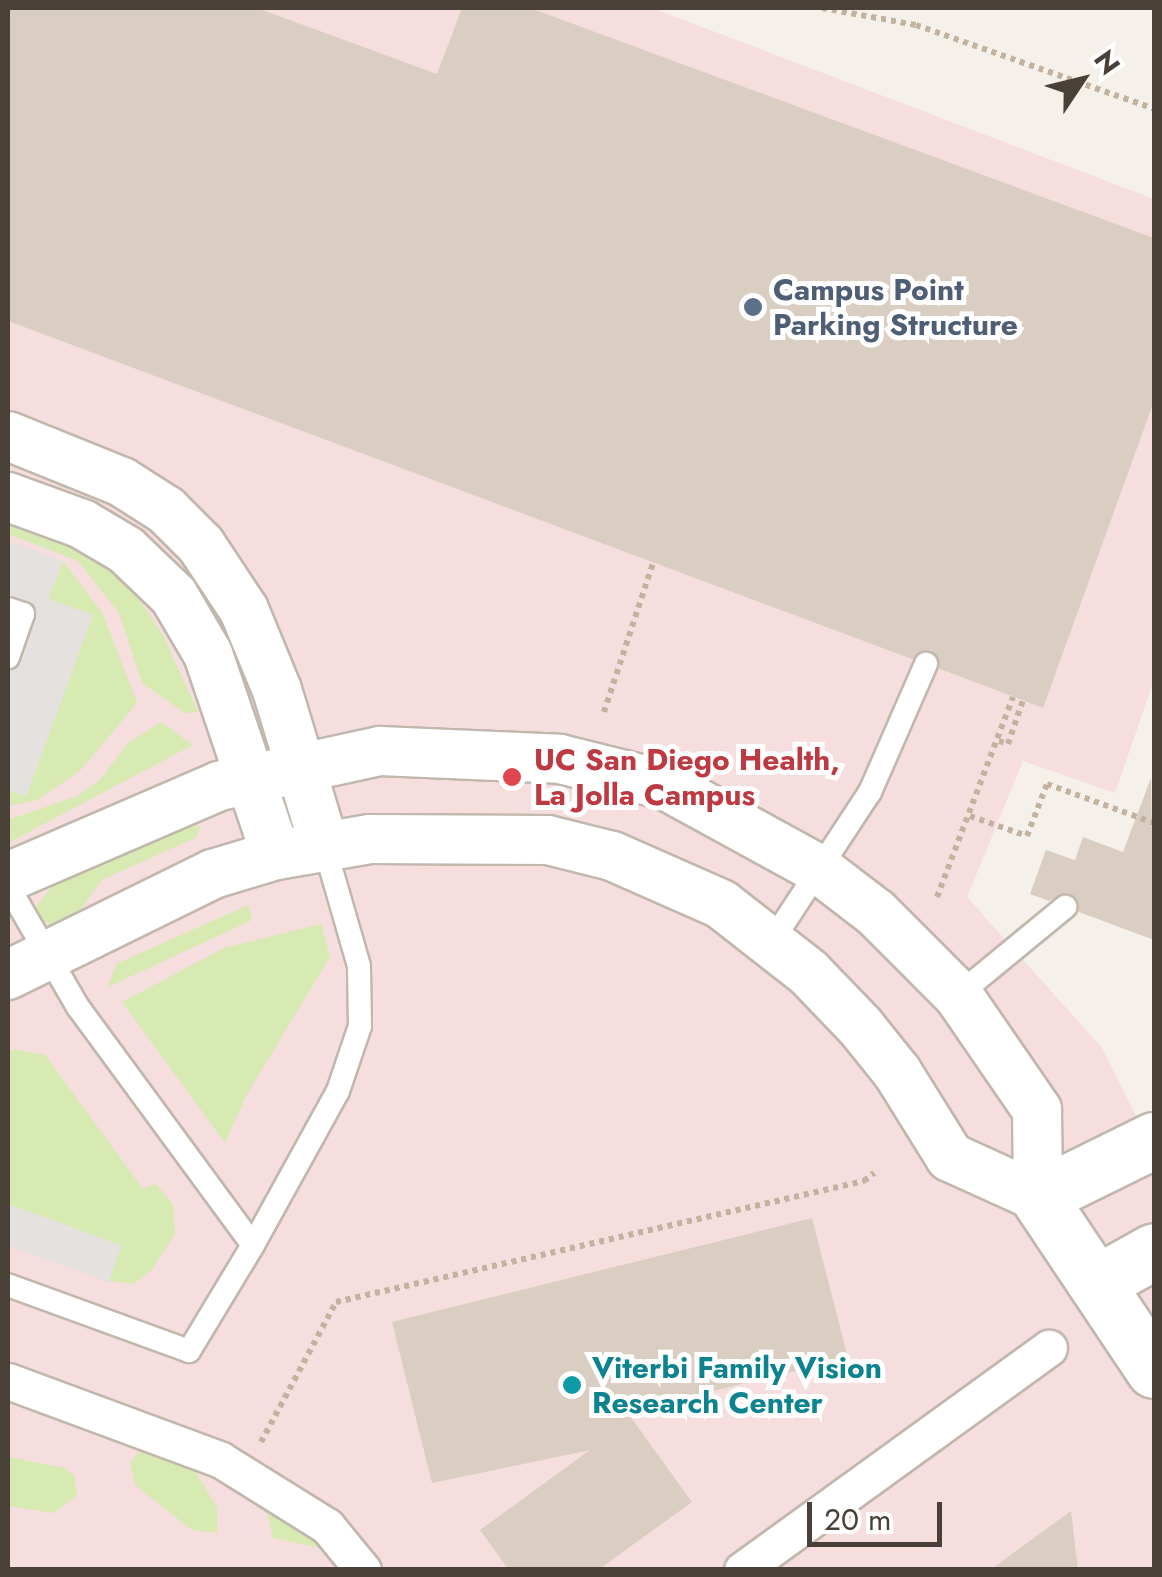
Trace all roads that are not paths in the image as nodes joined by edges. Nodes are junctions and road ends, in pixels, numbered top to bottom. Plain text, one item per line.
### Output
1 (8, 436) edge
2 (8, 497) edge
3 (8, 609) edge
4 (8, 657) edge
5 (926, 664) dead end
6 (304, 768) junction
7 (252, 776) junction
8 (324, 845) junction
9 (276, 855) junction
10 (820, 870) junction
11 (8, 877) edge
12 (8, 886) edge
13 (1065, 907) dead end
14 (772, 940) junction
15 (26, 965) edge
16 (958, 995) junction
17 (1154, 1140) edge
18 (1038, 1196) junction
19 (252, 1245) junction
20 (1154, 1251) edge
21 (1097, 1283) junction
22 (8, 1286) edge
23 (1049, 1348) dead end
24 (1154, 1370) edge
25 (8, 1381) edge
26 (363, 1570) edge
27 (742, 1570) edge

1 - 6 street
2 - 7 street
3 - 4 lane
5 - 10 lane
6 - 7 street
6 - 8 street
6 - 10 street
7 - 9 street
7 - 11 street
8 - 9 street
8 - 14 street
8 - 19 lane
9 - 15 street
10 - 14 lane
10 - 16 street
12 - 15 lane
13 - 16 lane
14 - 18 street
15 - 19 lane
16 - 18 street
17 - 18 street
18 - 21 street
19 - 22 lane
20 - 21 street
21 - 24 street
23 - 27 street
25 - 26 street

